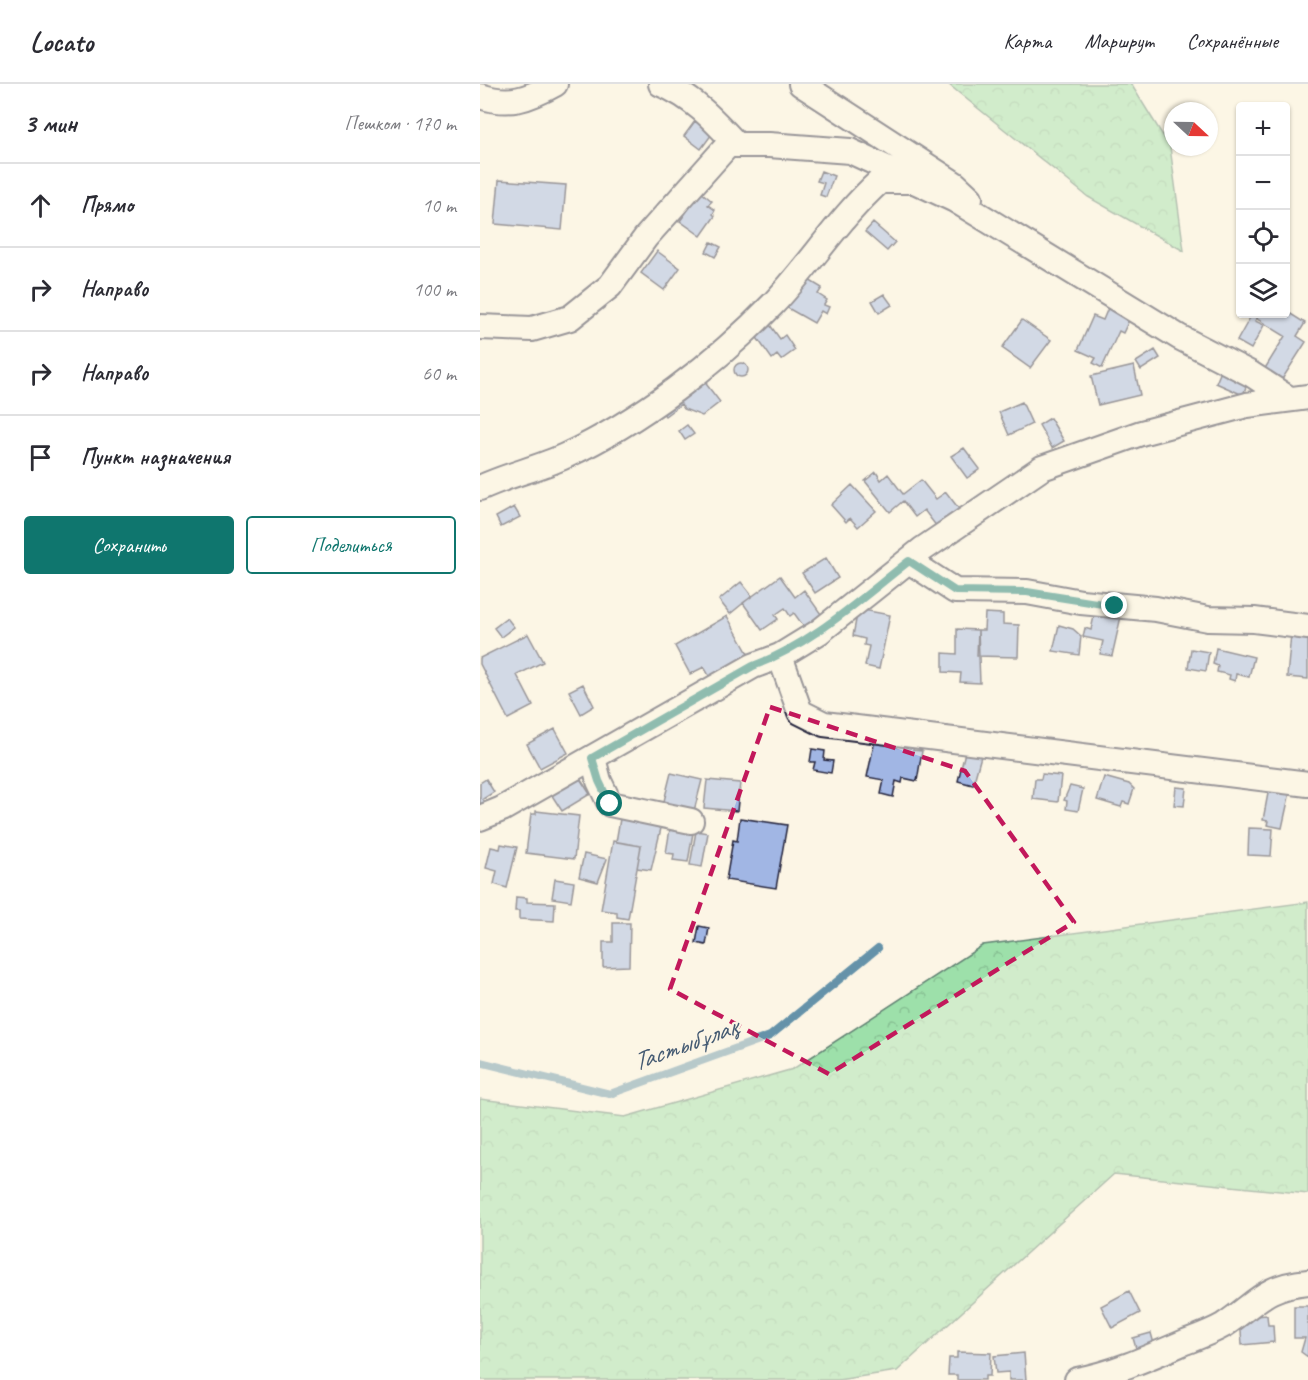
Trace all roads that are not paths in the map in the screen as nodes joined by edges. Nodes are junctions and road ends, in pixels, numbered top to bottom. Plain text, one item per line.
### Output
1 (555, 84) edge
2 (661, 84) edge
3 (801, 84) edge
4 (480, 96) edge
5 (737, 145) junction
6 (911, 182) junction
7 (999, 227) junction
8 (480, 327) edge
9 (1298, 398) edge
10 (480, 488) edge
11 (909, 561) junction
12 (1308, 627) edge
13 (780, 656) junction
14 (592, 758) junction
15 (1308, 784) edge
16 (480, 818) edge
17 (691, 820) dead end
18 (1308, 1282) edge
19 (1077, 1380) edge

1 - 4 street
2 - 5 street
3 - 7 street
5 - 6 street
5 - 8 street
6 - 7 street
6 - 10 street
7 - 9 street
9 - 11 street
11 - 12 street
11 - 13 street
13 - 14 street
13 - 15 street
14 - 16 street
14 - 17 street
18 - 19 street

